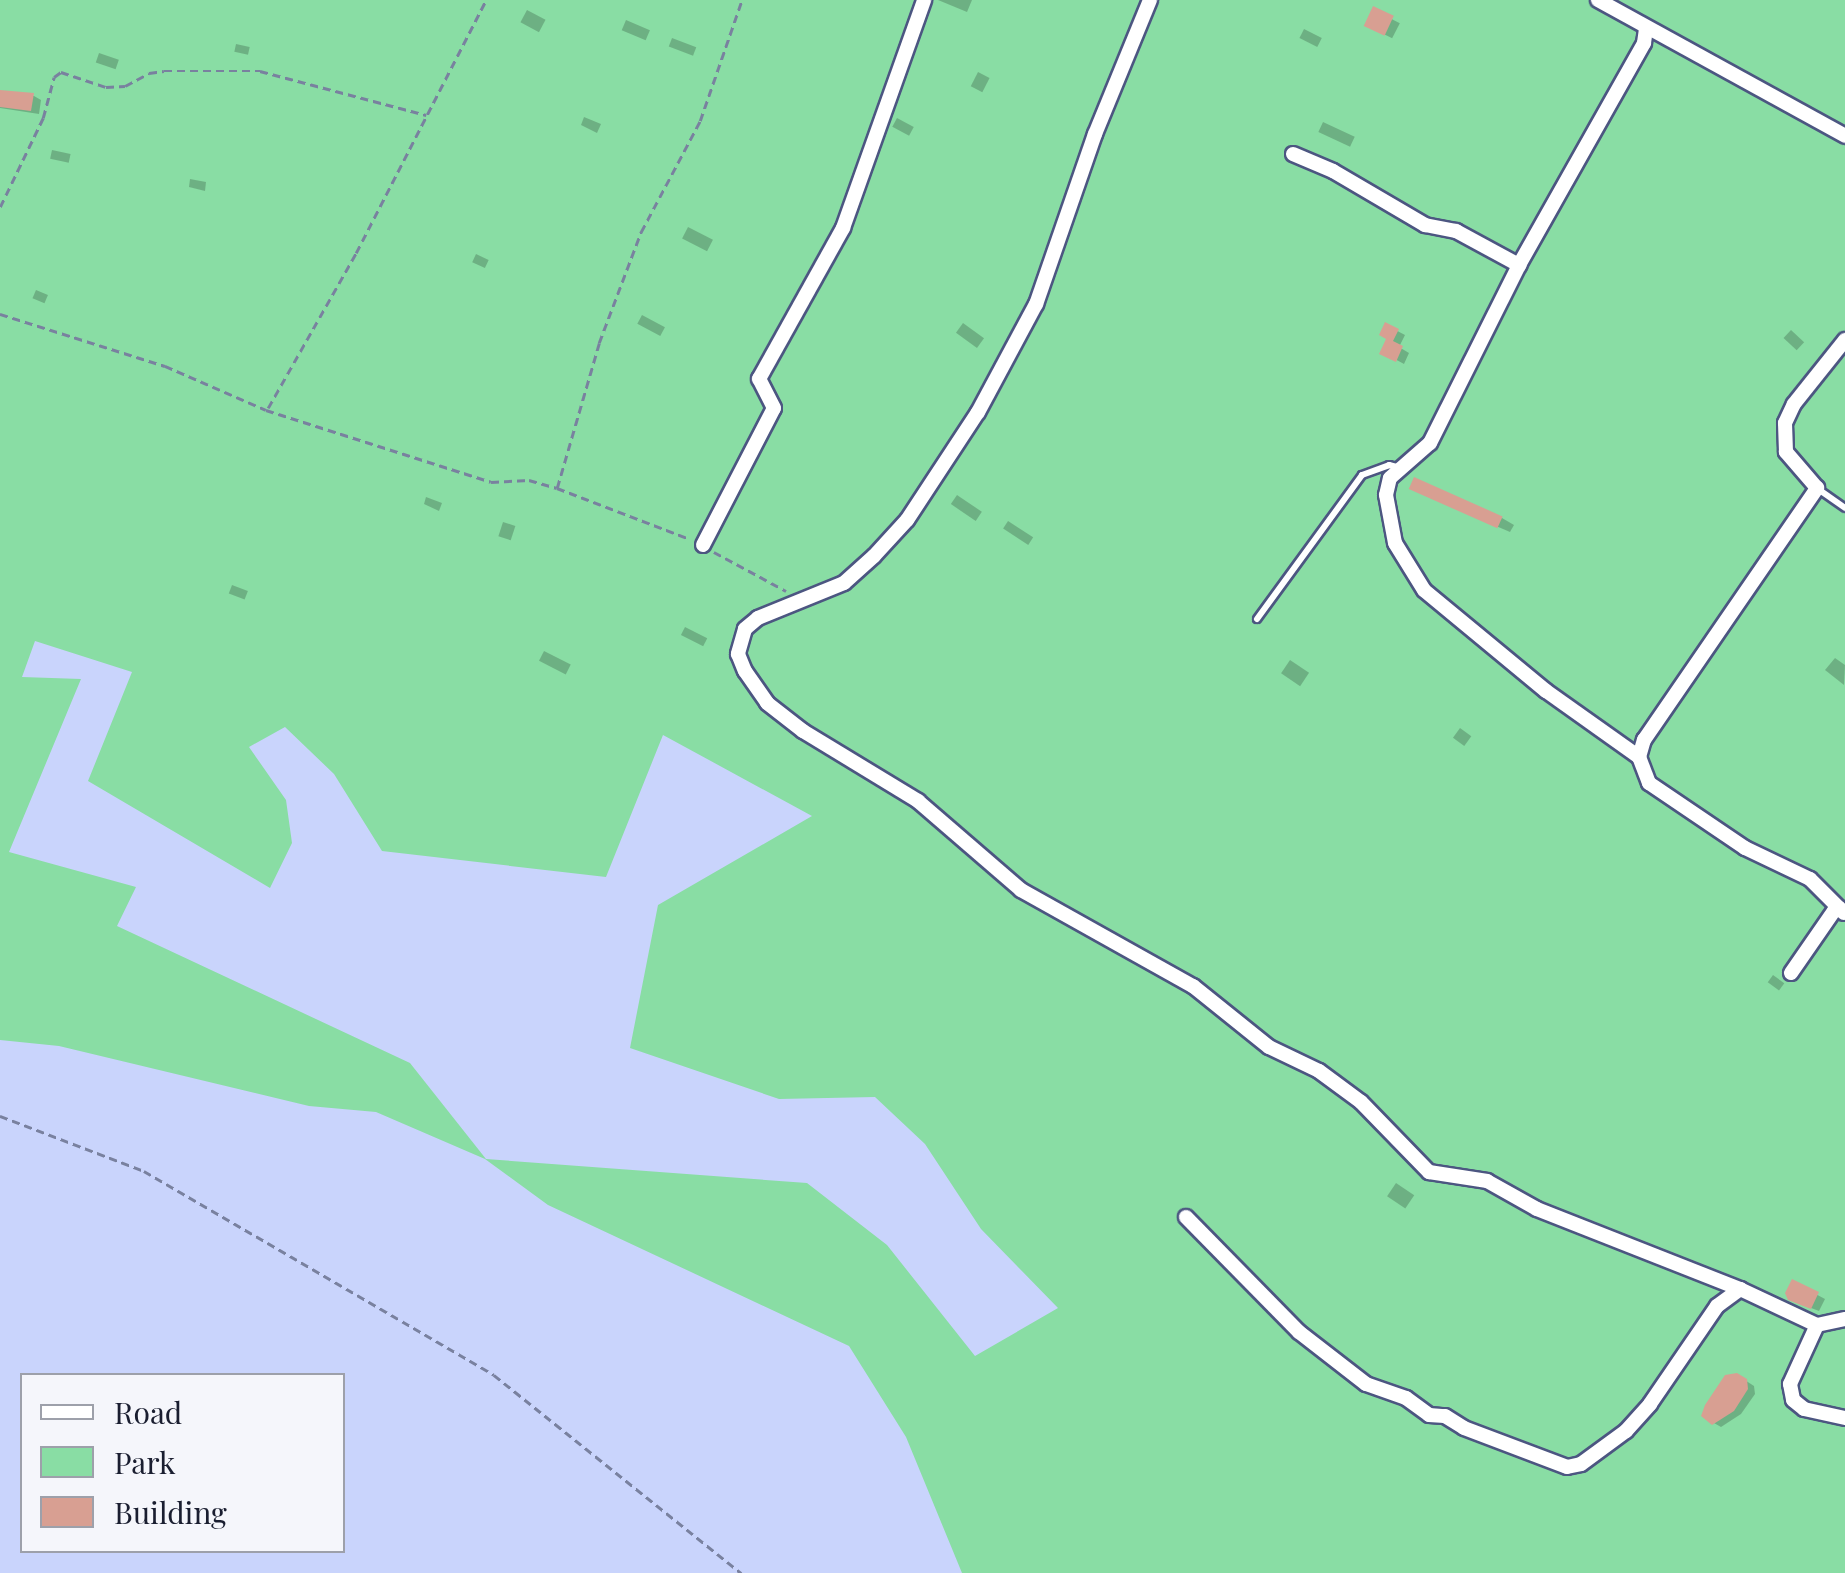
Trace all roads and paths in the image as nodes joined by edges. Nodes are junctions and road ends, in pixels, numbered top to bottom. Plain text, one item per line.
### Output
1 (486, 0) edge
2 (742, 0) edge
3 (924, 0) edge
4 (1150, 0) edge
5 (1598, 0) edge
6 (1630, 7) edge
7 (1646, 28) junction
8 (426, 115) junction
9 (1845, 136) edge
10 (1293, 154) dead end
11 (0, 207) edge
12 (1519, 265) junction
13 (0, 314) edge
14 (1845, 340) edge
15 (266, 410) junction
16 (1405, 468) junction
17 (557, 488) junction
18 (1816, 488) junction
19 (1845, 508) edge
20 (703, 545) junction
21 (799, 601) junction
22 (1256, 618) dead end
23 (1638, 757) junction
24 (1842, 910) edge
25 (1792, 973) dead end
26 (0, 1116) edge
27 (1186, 1217) dead end
28 (1740, 1289) junction
29 (1845, 1319) edge
30 (1817, 1325) junction
31 (1845, 1418) edge
32 (741, 1573) edge

1 - 8 path
2 - 17 path
3 - 20 street
4 - 21 street
5 - 6 street
6 - 7 street
7 - 9 street
7 - 12 street
8 - 11 path
8 - 15 path
10 - 12 street
12 - 16 street
13 - 15 path
14 - 18 street
15 - 17 path
16 - 22 lane
16 - 23 street
17 - 20 path
18 - 19 lane
18 - 23 street
20 - 21 path
21 - 28 street
23 - 24 street
24 - 25 street
26 - 32 path
27 - 28 street
28 - 30 street
29 - 30 street
30 - 31 street

